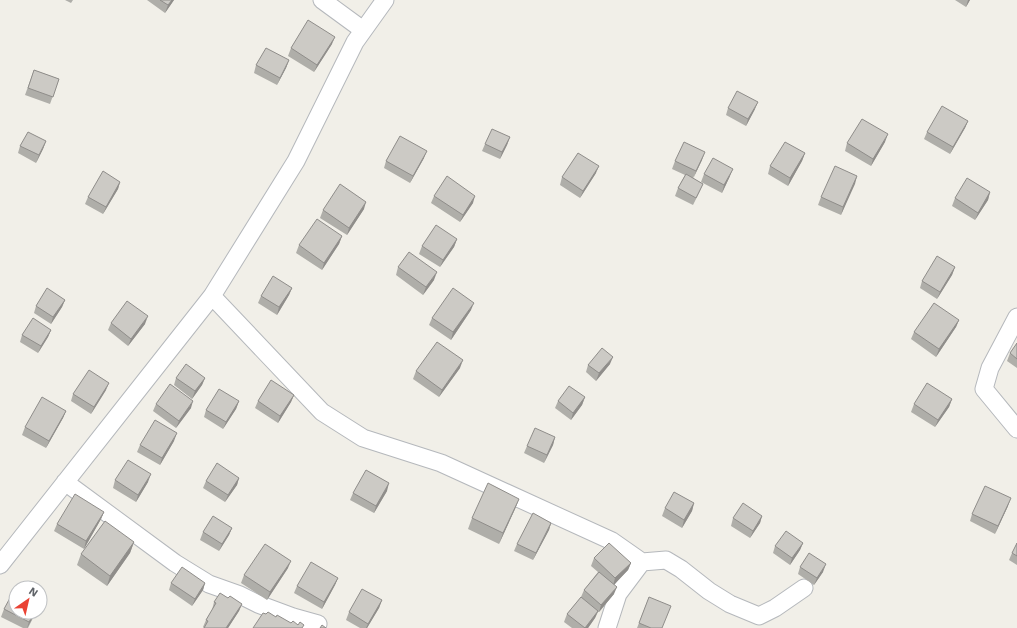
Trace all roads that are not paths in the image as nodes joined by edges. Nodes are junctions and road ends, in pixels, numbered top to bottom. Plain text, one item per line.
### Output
1 (322, 0) edge
2 (385, 0) edge
3 (363, 30) junction
4 (212, 296) junction
5 (1017, 317) edge
6 (1017, 429) edge
7 (66, 482) junction
8 (642, 562) junction
9 (0, 565) edge
10 (804, 588) dead end
11 (318, 624) dead end
12 (607, 628) edge

1 - 3 street
2 - 3 street
3 - 4 street
4 - 7 street
4 - 8 street
5 - 6 street
7 - 9 street
7 - 11 street
8 - 10 street
8 - 12 street

